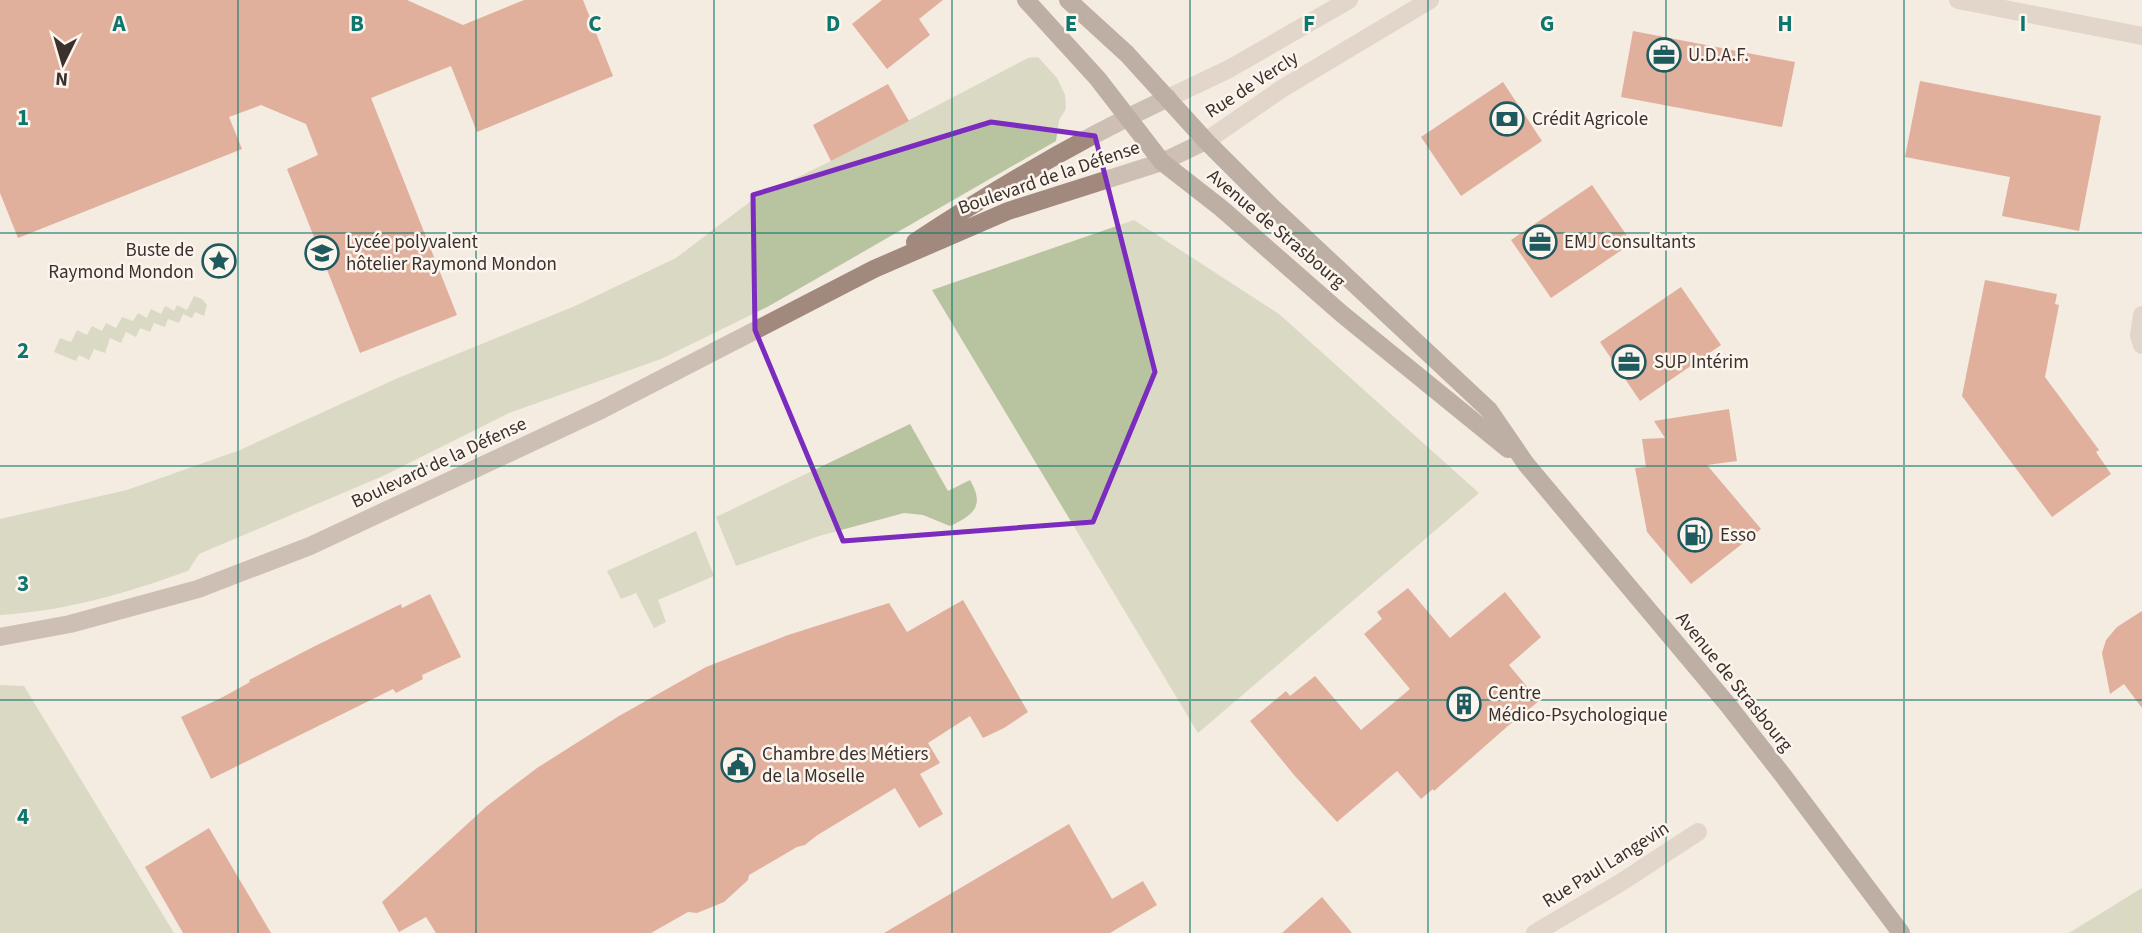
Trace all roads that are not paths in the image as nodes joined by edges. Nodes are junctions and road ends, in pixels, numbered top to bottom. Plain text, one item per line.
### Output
1 (1026, 0) edge
2 (1068, 0) edge
3 (1349, 0) edge
4 (1430, 0) edge
5 (1958, 0) edge
6 (2142, 36) edge
7 (1168, 98) junction
8 (1127, 117) junction
9 (1206, 141) junction
10 (1162, 162) junction
11 (874, 269) junction
12 (2142, 315) edge
13 (2142, 345) edge
14 (1526, 464) junction
15 (0, 637) edge
16 (1698, 832) dead end
17 (1535, 933) edge
18 (1902, 933) edge

1 - 8 main road, Avenue de Strasbourg
2 - 7 main road, Avenue de Strasbourg
3 - 7 street, Rue de Vercly
4 - 9 street, Rue de Vercly
5 - 6 street
7 - 8 street, Boulevard de la Défense
7 - 9 main road, Avenue de Strasbourg
8 - 10 main road, Avenue de Strasbourg
8 - 11 street, Boulevard de la Défense
9 - 10 street, Boulevard de la Défense
9 - 14 main road, Avenue de Strasbourg
10 - 11 street, Boulevard de la Défense
10 - 14 main road, Avenue de Strasbourg
11 - 15 street, Boulevard de la Défense
12 - 13 street
14 - 18 main road, Avenue de Strasbourg
16 - 17 street, Rue Paul Langevin

